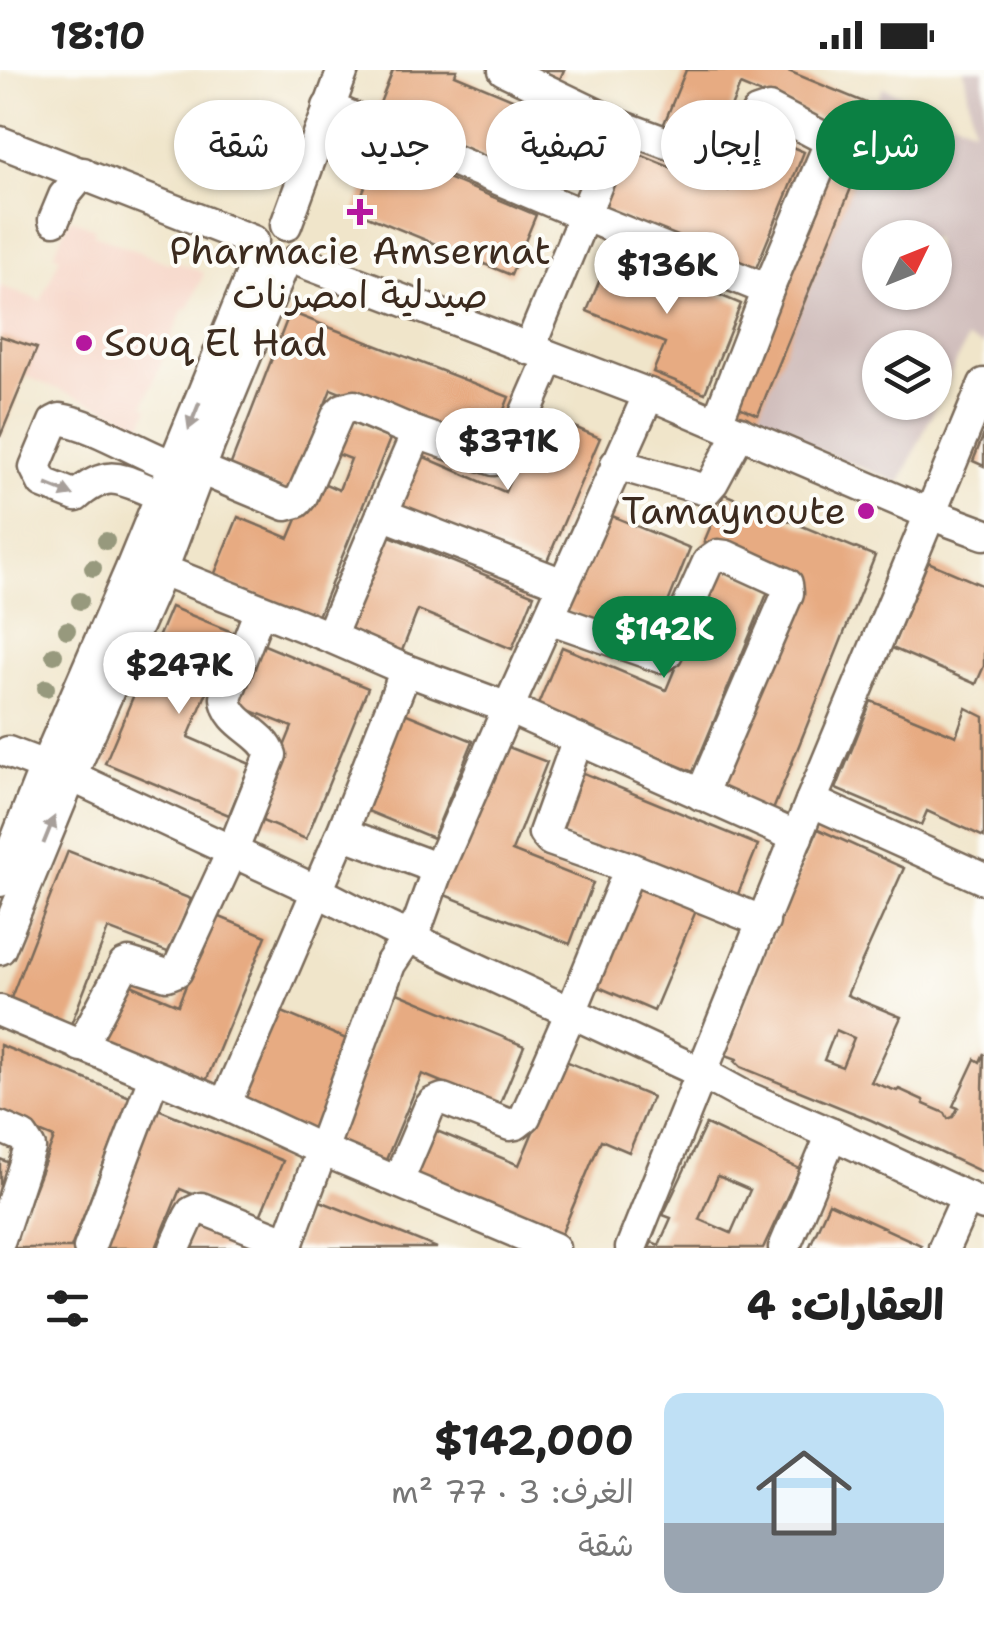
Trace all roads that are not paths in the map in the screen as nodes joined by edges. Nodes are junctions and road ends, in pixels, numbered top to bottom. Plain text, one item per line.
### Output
1 (343, 70) edge
2 (504, 70) edge
3 (331, 100) edge
4 (567, 100) edge
5 (325, 116) edge
6 (641, 134) edge
7 (0, 142) edge
8 (466, 166) edge
9 (83, 174) junction
10 (594, 190) edge
11 (583, 216) junction
12 (54, 220) dead end
13 (272, 258) junction
14 (768, 290) junction
15 (539, 353) junction
16 (984, 384) edge
17 (649, 394) junction
18 (728, 427) junction
19 (417, 433) junction
20 (616, 464) junction
21 (187, 468) junction
22 (161, 495) junction
23 (382, 514) junction
24 (930, 514) junction
25 (984, 534) edge
26 (162, 570) junction
27 (563, 584) junction
28 (260, 610) junction
29 (549, 618) junction
30 (330, 637) junction
31 (406, 670) junction
32 (508, 708) junction
33 (578, 739) junction
34 (8, 752) dead end
35 (58, 771) junction
36 (702, 795) junction
37 (812, 801) junction
38 (342, 833) junction
39 (798, 837) junction
40 (232, 852) junction
41 (630, 868) junction
42 (437, 871) junction
43 (984, 879) edge
44 (0, 881) edge
45 (317, 892) junction
46 (764, 922) junction
47 (409, 938) junction
48 (0, 949) edge
49 (0, 1011) edge
50 (572, 1012) junction
51 (81, 1046) junction
52 (702, 1073) junction
53 (154, 1077) junction
54 (226, 1105) junction
55 (0, 1127) edge
56 (832, 1134) junction
57 (322, 1150) junction
58 (398, 1181) junction
59 (976, 1201) edge
60 (0, 1239) edge
61 (510, 1239) edge
62 (287, 1246) edge
63 (89, 1248) edge
64 (175, 1248) edge
65 (554, 1248) edge
66 (631, 1248) edge
67 (784, 1248) edge
68 (944, 1248) edge

1 - 3 street
2 - 4 street
5 - 13 street
6 - 14 street
7 - 9 street
8 - 11 street
9 - 12 street
9 - 13 street
10 - 11 street
11 - 14 street
11 - 15 street
13 - 15 street
13 - 21 street
14 - 18 street
15 - 17 street
15 - 19 street
16 - 24 street
17 - 18 street
17 - 20 street
18 - 20 street
18 - 24 street
19 - 21 street
19 - 23 street
20 - 27 street
21 - 22 street
21 -> 22 street
21 - 26 street
22 - 35 street
23 - 27 street
23 - 30 street
24 - 25 street
24 - 37 street
26 - 28 street
26 - 35 street
27 - 29 street
28 - 30 street
28 - 40 street
29 - 32 street
29 - 36 street
30 - 31 street
31 - 32 street
31 - 38 street
32 - 33 street
32 - 42 street
33 - 36 street
33 - 41 street
34 - 35 street
35 - 40 street
35 - 44 street
48 -> 35 street
36 - 39 street
37 - 39 street
37 - 43 street
38 - 42 street
38 - 45 street
39 - 46 street
40 - 45 street
40 - 51 street
41 - 46 street
41 - 50 street
42 - 47 street
45 - 47 street
45 - 54 street
46 - 52 street
47 - 50 street
47 - 57 street
49 - 51 street
50 - 52 street
50 - 58 street
51 - 53 street
52 - 56 street
52 - 66 street
53 - 54 street
53 - 63 street
54 - 57 street
55 - 60 street
56 - 59 street
56 - 67 street
57 - 58 street
57 - 62 street
58 - 61 street
59 - 68 street
61 - 65 street
62 - 64 street

